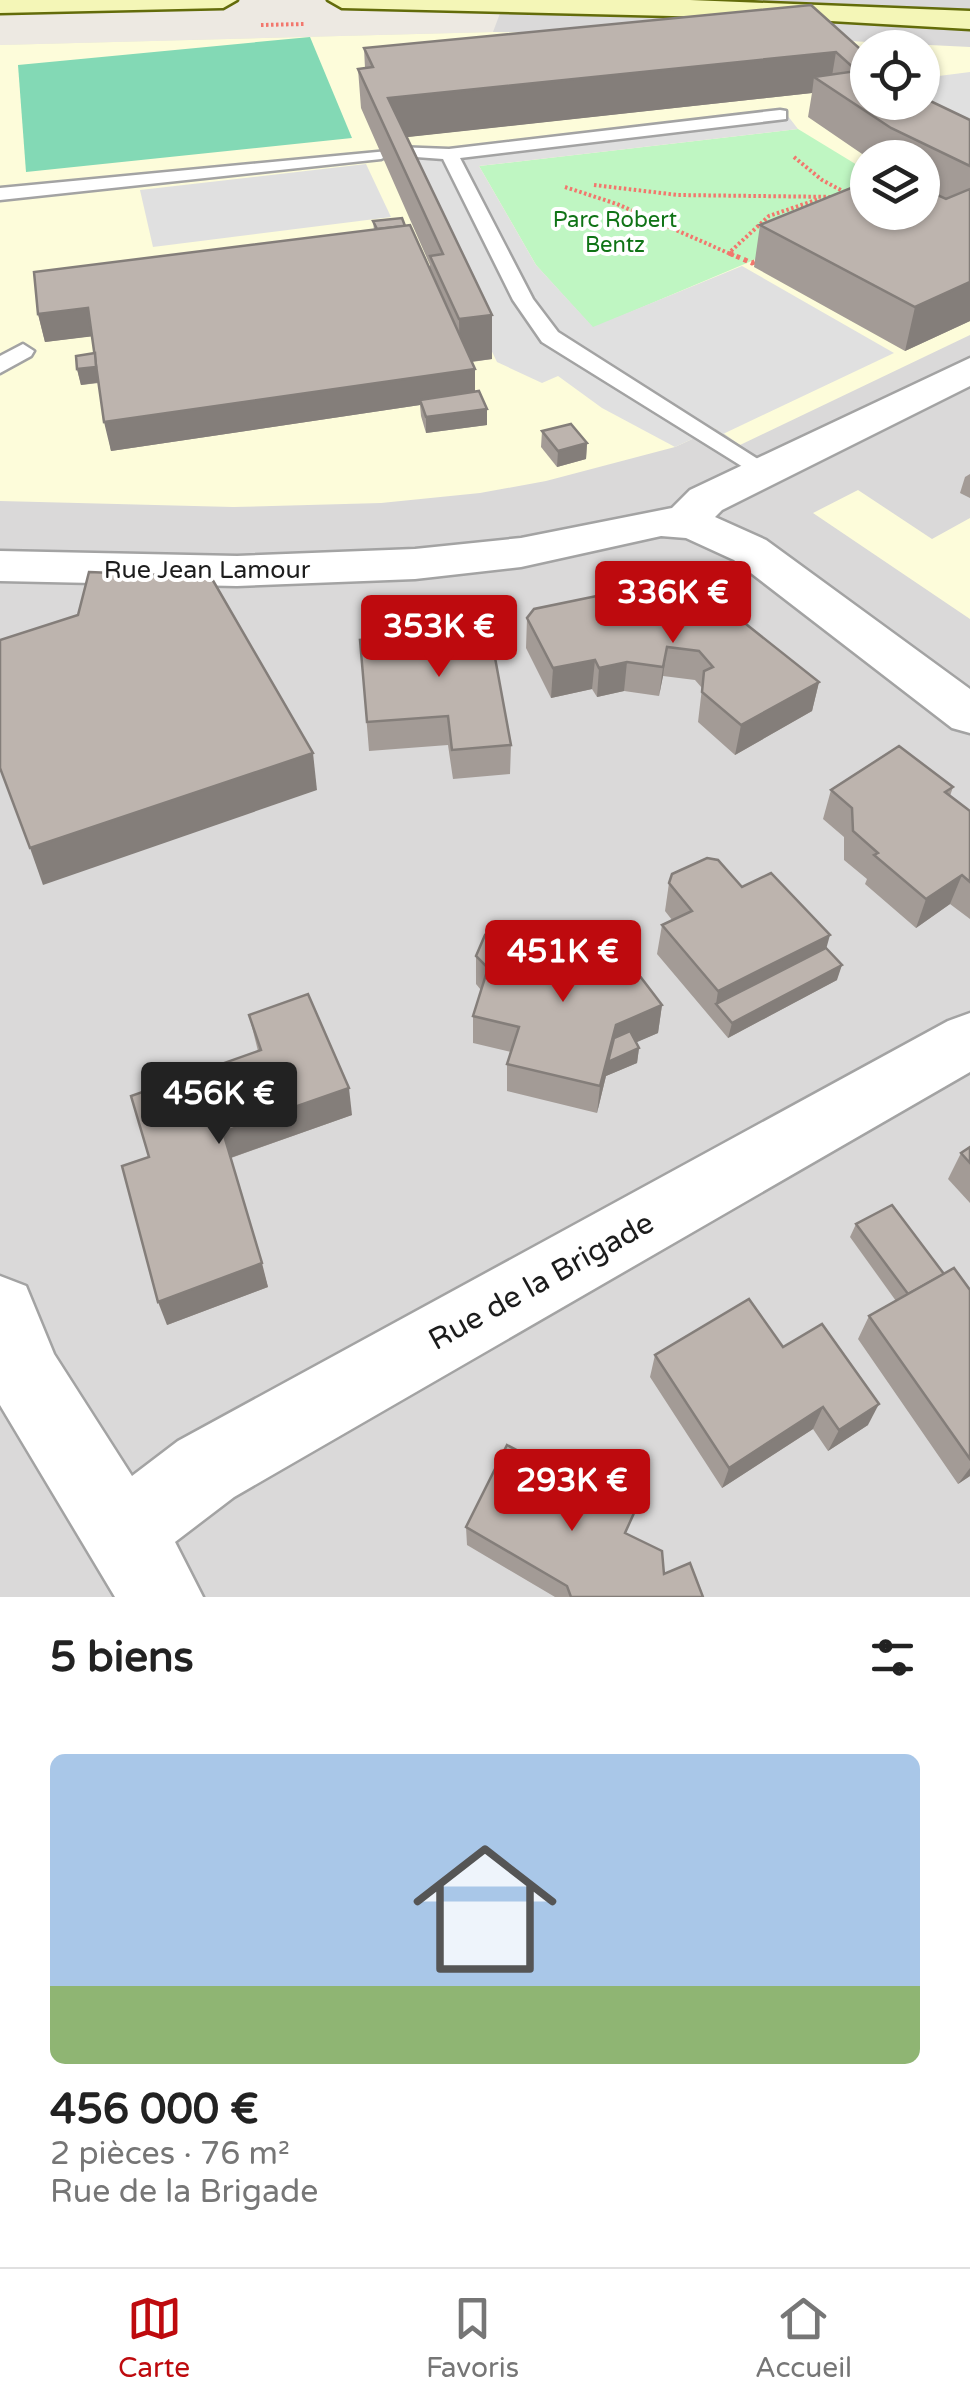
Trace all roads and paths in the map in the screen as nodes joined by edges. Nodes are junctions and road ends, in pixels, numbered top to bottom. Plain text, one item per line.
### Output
1 (223, 0) edge
2 (342, 0) edge
3 (0, 6) edge
4 (970, 20) edge
5 (780, 115) joint
6 (449, 154) junction
7 (557, 179) dead end
8 (574, 182) dead end
9 (592, 185) dead end
10 (0, 194) edge
11 (830, 197) junction
12 (731, 251) junction
13 (770, 256) edge
14 (23, 351) dead end
15 (0, 366) edge
16 (970, 370) edge
17 (764, 473) junction
18 (685, 522) junction
19 (0, 566) edge
20 (970, 715) edge
21 (970, 1040) edge
22 (0, 1311) edge
23 (121, 1534) junction
24 (162, 1597) edge

1 - 3 main road
2 - 4 main road
5 - 6 lane
5 - 11 path
6 - 10 lane
6 - 12 path
6 - 17 lane
7 - 8 path
9 - 11 path
11 - 12 path
12 - 13 path
14 - 15 lane
16 - 17 street
17 - 18 street
18 - 19 street, Rue Jean Lamour
18 - 20 street
21 - 23 street, Rue de la Brigade
22 - 23 street
23 - 24 street

